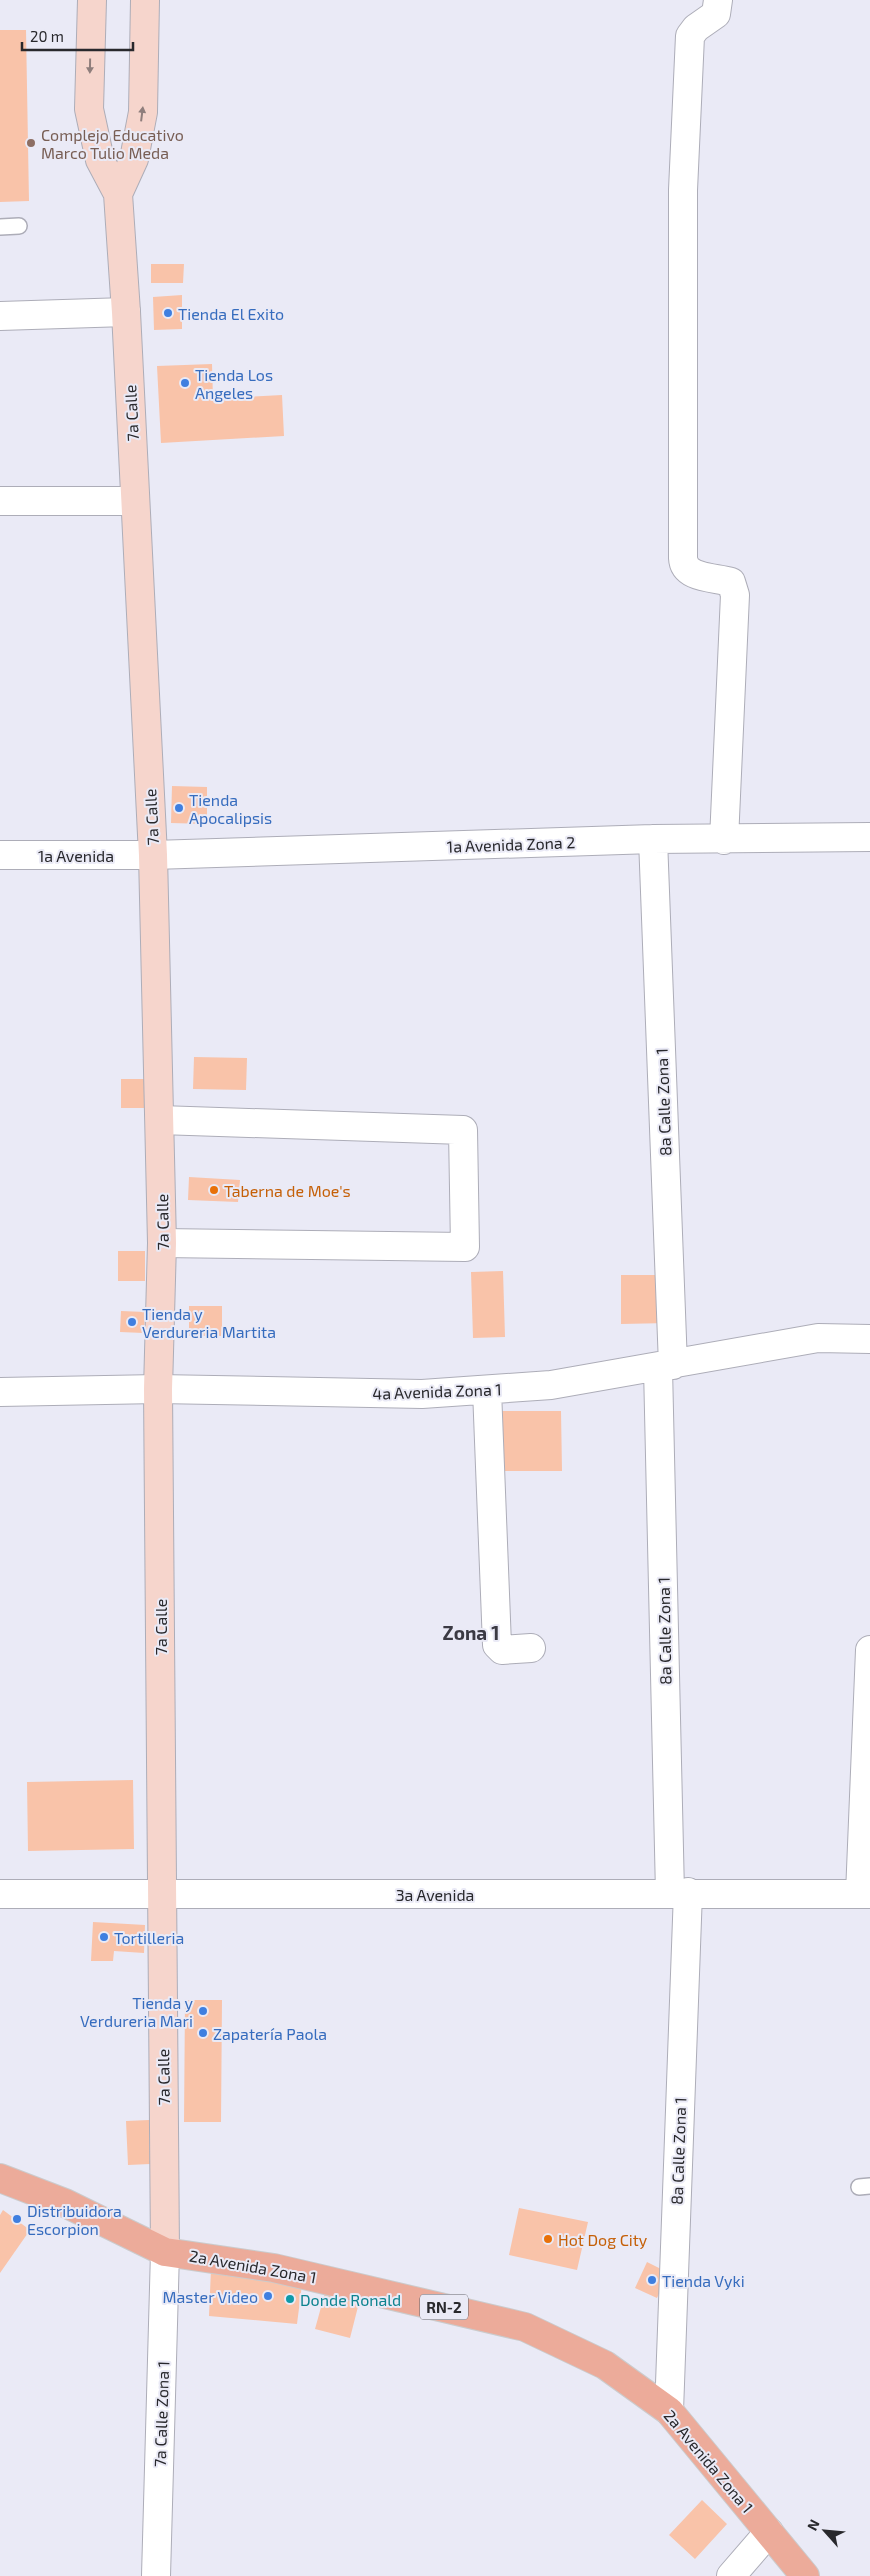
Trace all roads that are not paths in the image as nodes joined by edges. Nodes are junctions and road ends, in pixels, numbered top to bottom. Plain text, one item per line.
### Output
1 (92, 0) edge
2 (145, 0) edge
3 (718, 0) edge
4 (118, 194) junction
5 (19, 226) dead end
6 (0, 227) edge
7 (126, 312) junction
8 (0, 316) edge
9 (0, 501) edge
10 (136, 501) junction
11 (870, 837) edge
12 (654, 839) junction
13 (724, 840) junction
14 (0, 855) edge
15 (153, 855) junction
16 (160, 1120) junction
17 (162, 1243) junction
18 (870, 1339) edge
19 (665, 1366) junction
20 (158, 1389) junction
21 (487, 1390) junction
22 (0, 1392) edge
23 (531, 1648) dead end
24 (870, 1650) edge
25 (679, 1893) junction
26 (0, 1894) edge
27 (161, 1894) junction
28 (865, 1894) edge
29 (0, 2178) edge
30 (165, 2252) junction
31 (669, 2411) junction
32 (769, 2532) junction
33 (156, 2576) edge
34 (731, 2576) edge
35 (805, 2576) edge

1 -> 4 street, 7a Calle
4 -> 2 street, 7a Calle
3 - 13 street
4 - 7 street, 7a Calle
5 - 6 lane
7 - 8 street
7 - 10 street, 7a Calle
9 - 10 street
10 - 15 street, 7a Calle
11 - 13 street, 1a Avenida Zona 2
12 - 13 street, 1a Avenida Zona 2
12 - 15 street, 1a Avenida Zona 2
12 - 19 street, 8a Calle Zona 1
14 - 15 street, 1a Avenida
15 - 16 street, 7a Calle
16 - 17 street, 7a Calle
16 - 17 street
17 - 20 street, 7a Calle
18 - 19 street, 4a Avenida Zona 1
19 - 21 street, 4a Avenida Zona 1
19 - 25 street, 8a Calle Zona 1
20 - 21 street, 4a Avenida Zona 1
20 - 22 street, 4a Avenida Zona 1
20 - 27 street, 7a Calle
21 - 23 street
24 - 28 street
25 - 27 street, 3a Avenida
25 - 28 street, 3a Avenida
25 - 31 street, 8a Calle Zona 1
26 - 27 street, 3a Avenida
27 - 30 street, 7a Calle
29 - 30 main road, 2a Avenida Zona 1 / RN-2
30 - 31 main road, 2a Avenida Zona 1 / RN-2
30 - 33 street, 7a Calle Zona 1
31 - 32 main road, 2a Avenida Zona 1 / RN-2
32 - 34 street
32 - 35 main road, 2a Avenida Zona 1 / RN-2

